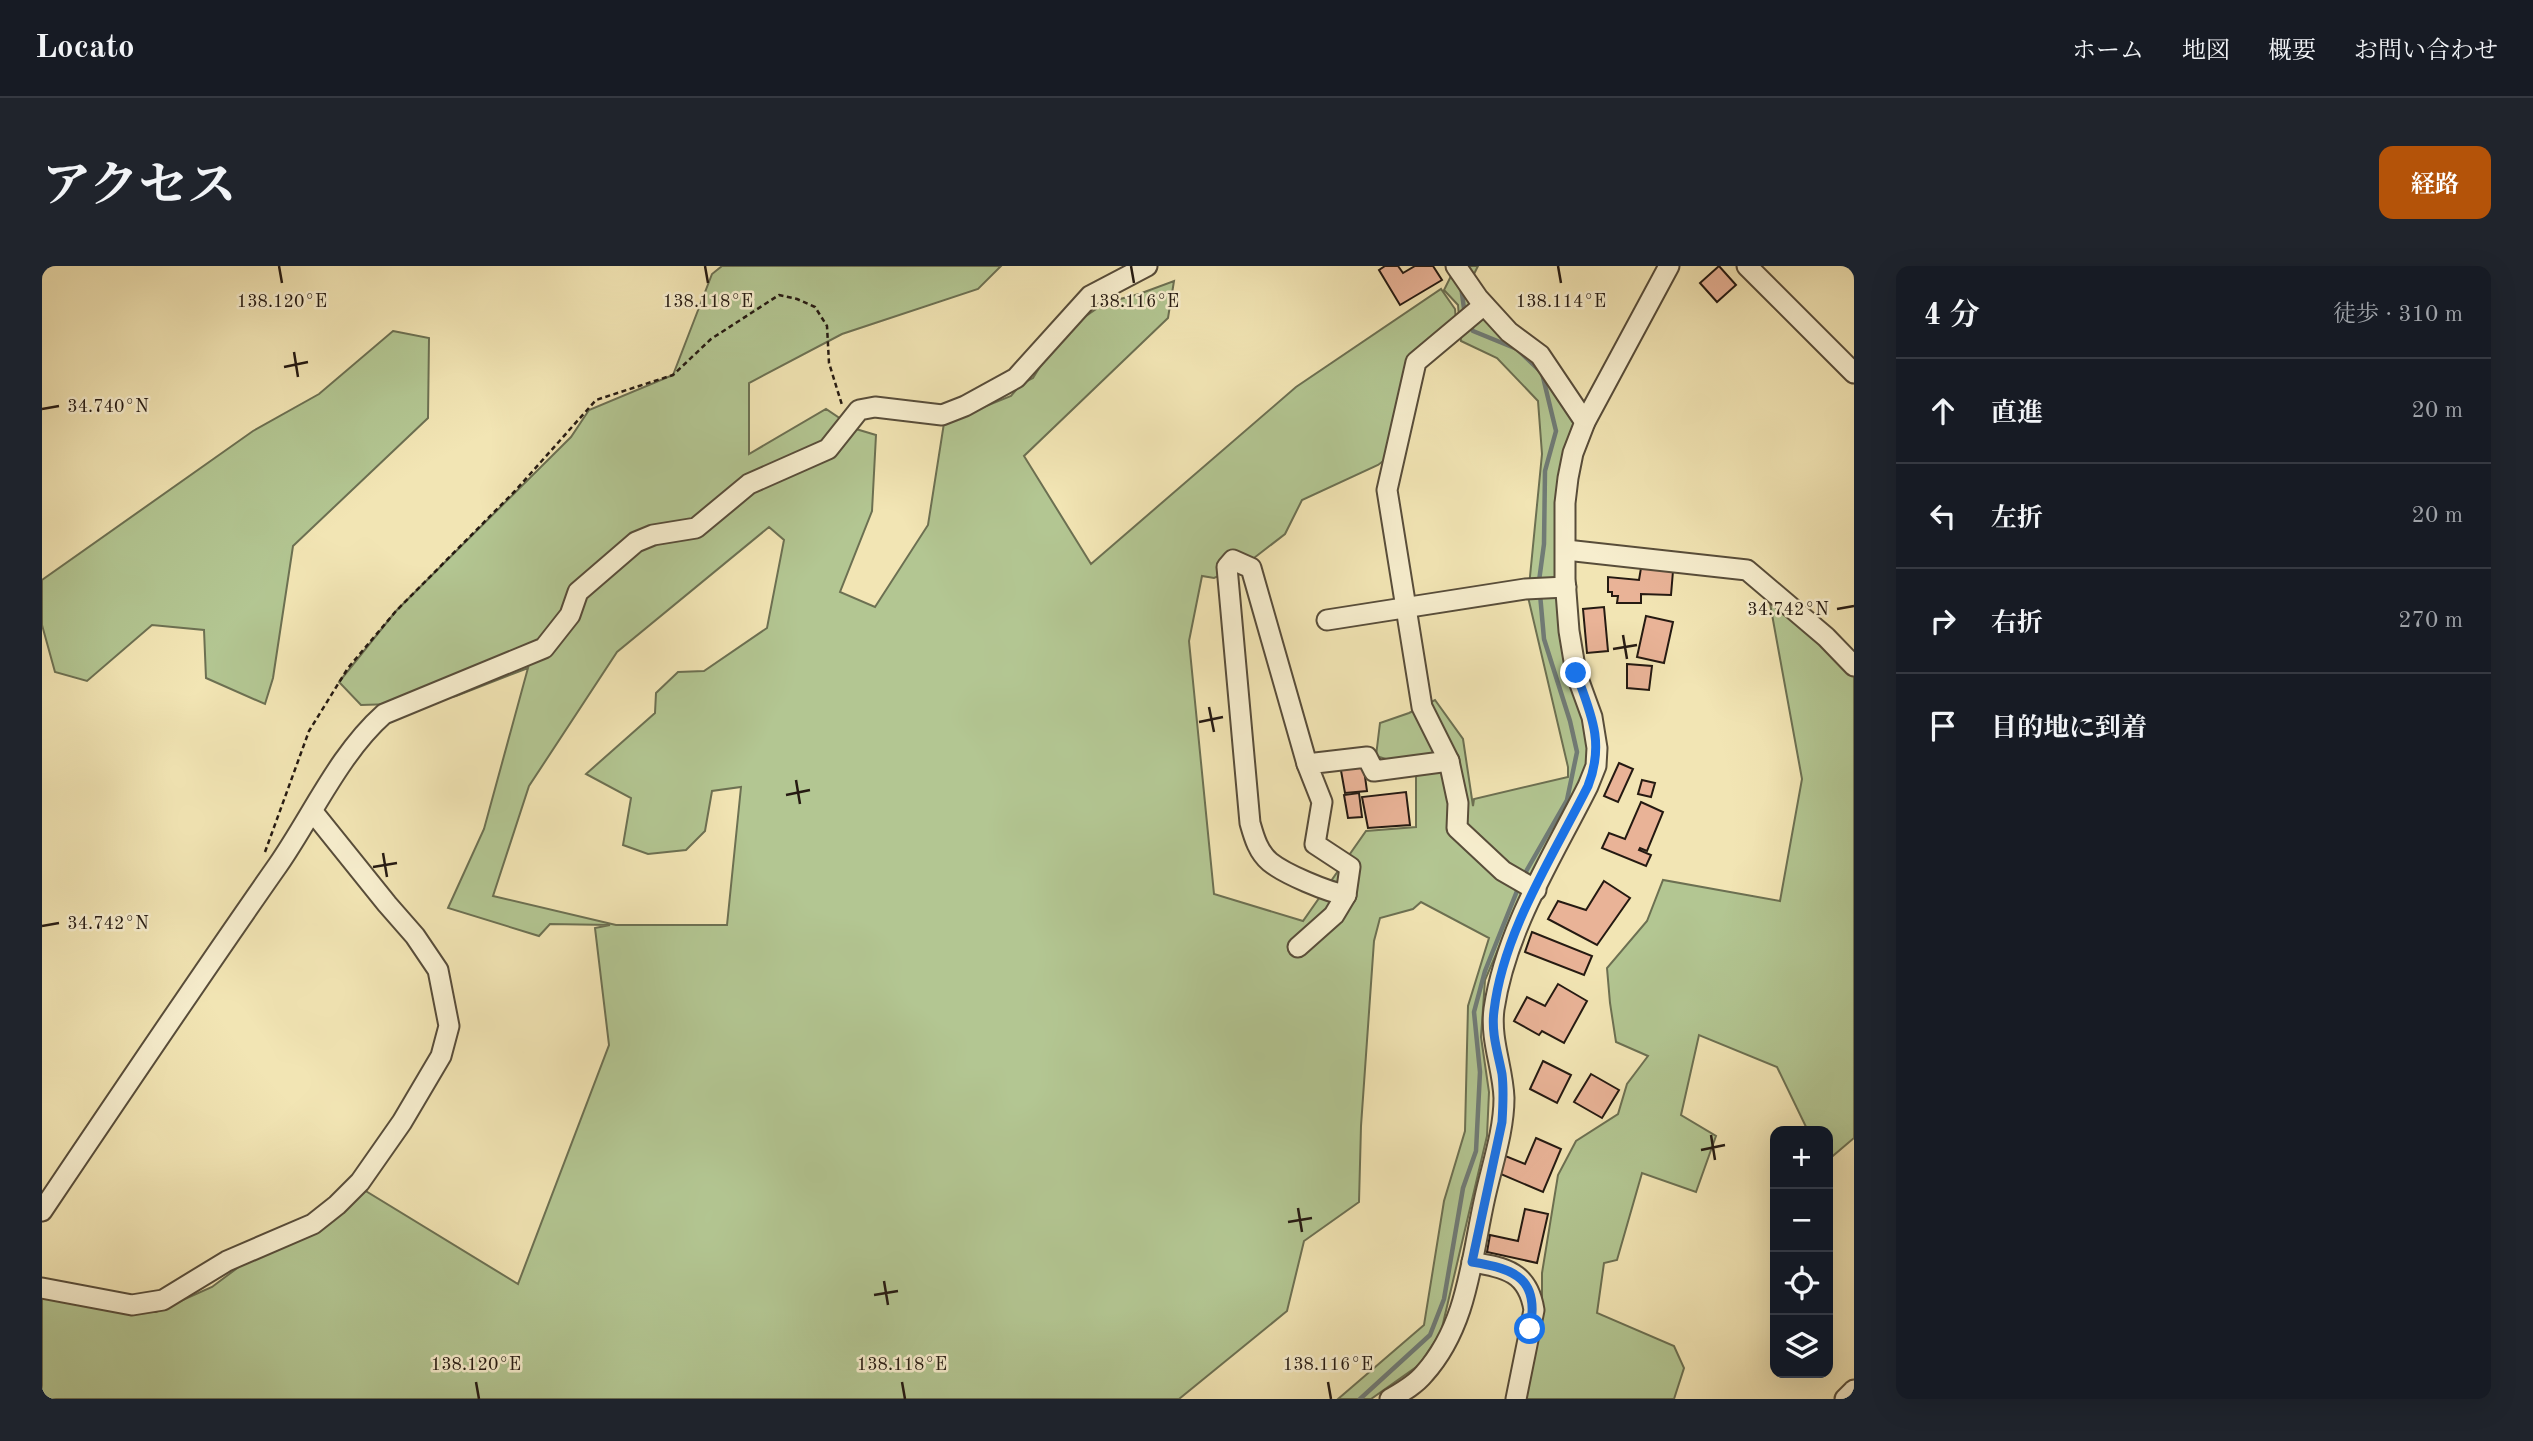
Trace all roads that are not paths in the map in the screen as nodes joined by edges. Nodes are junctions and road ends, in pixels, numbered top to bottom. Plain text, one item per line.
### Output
1 (1147, 266) edge
2 (1455, 266) edge
3 (1669, 266) edge
4 (1747, 266) edge
5 (1485, 305) junction
6 (1854, 373) edge
7 (1585, 422) junction
8 (1566, 550) junction
9 (1566, 587) junction
10 (1406, 609) junction
11 (1327, 620) dead end
12 (1854, 666) edge
13 (1449, 761) junction
14 (1307, 764) junction
15 (313, 812) junction
16 (1536, 890) junction
17 (1346, 895) junction
18 (1298, 947) dead end
19 (42, 1211) edge
20 (1472, 1262) junction
21 (42, 1288) edge
22 (1854, 1391) edge
23 (1390, 1399) edge
24 (1516, 1399) edge
25 (1845, 1399) edge

1 - 15 street
2 - 5 street
3 - 7 street
4 - 6 street
5 - 7 street
5 - 10 street
7 - 8 street
8 - 9 street
8 - 12 street
9 - 10 street
9 - 16 street
10 - 11 street
10 - 13 street
13 - 14 street
13 - 16 street
14 - 17 street
14 - 17 street
15 - 19 street
15 - 21 street
16 - 20 street
17 - 18 street
20 - 23 street
20 - 24 street
22 - 25 street

